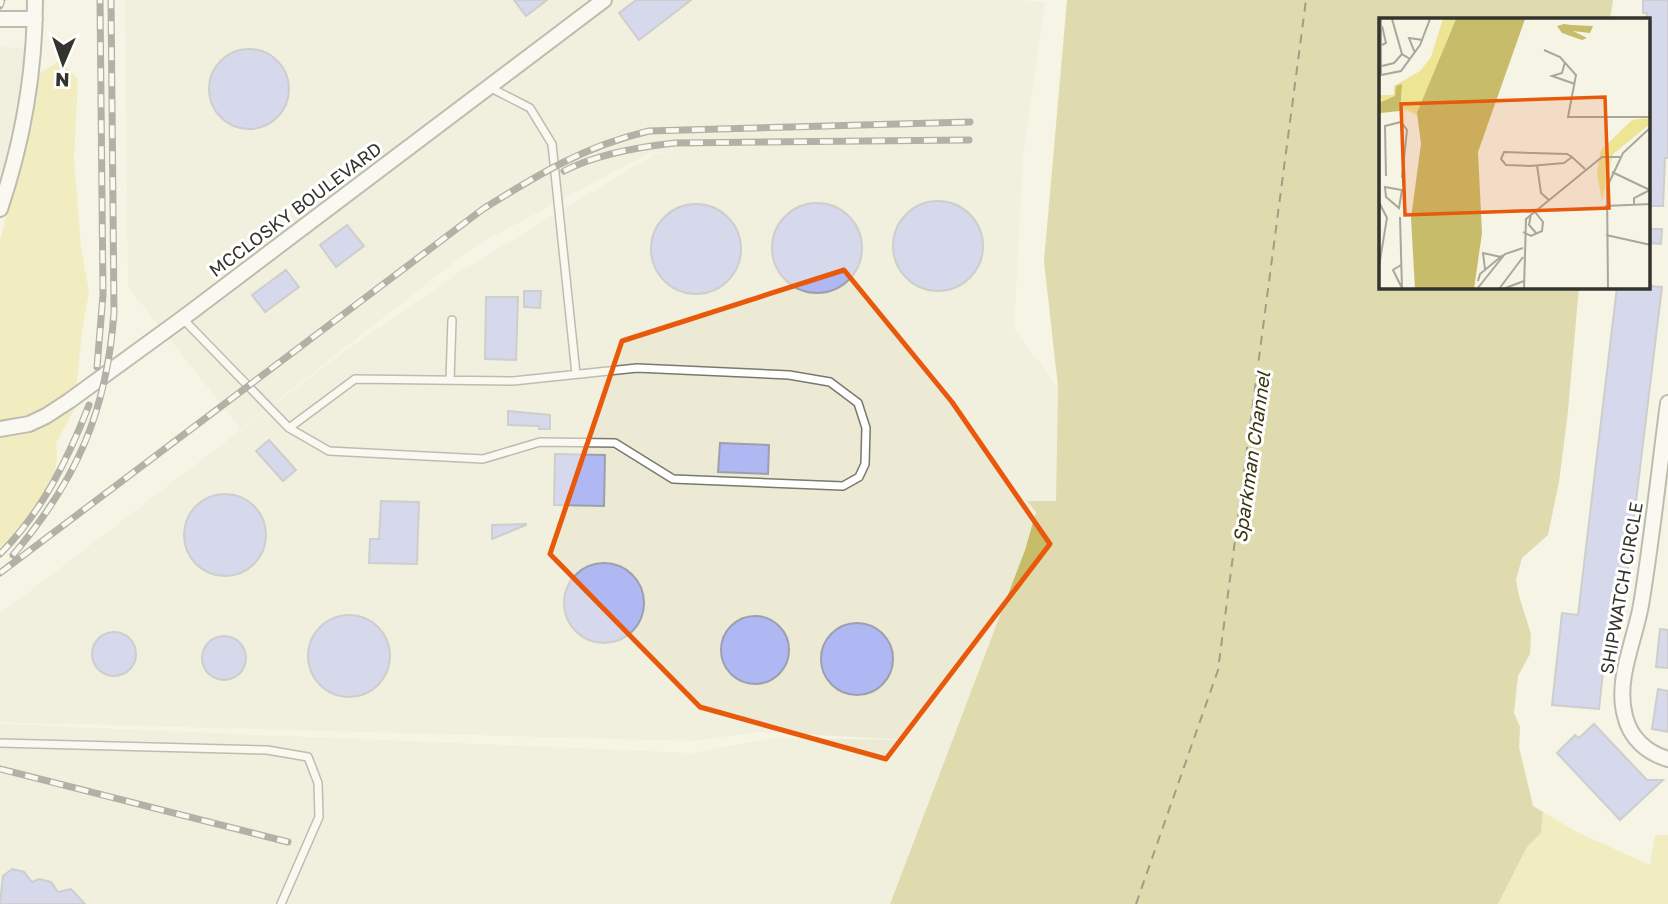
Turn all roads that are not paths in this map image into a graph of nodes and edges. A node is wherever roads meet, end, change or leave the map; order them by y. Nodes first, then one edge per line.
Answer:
1 (35, 0) edge
2 (604, 0) edge
3 (0, 19) edge
4 (35, 19) junction
5 (489, 87) junction
6 (0, 209) edge
7 (183, 318) junction
8 (452, 320) dead end
9 (576, 374) junction
10 (450, 380) junction
11 (1668, 404) edge
12 (289, 428) junction
13 (0, 429) edge
14 (1664, 468) edge
15 (0, 743) edge
16 (1668, 759) edge
17 (281, 904) edge

1 - 4 street
2 - 5 street, MCCLOSKY BOULEVARD
3 - 4 street
4 - 6 street
5 - 7 street, MCCLOSKY BOULEVARD
5 - 9 lane
7 - 12 lane
7 - 13 street, MCCLOSKY BOULEVARD
8 - 10 lane
9 - 10 lane
9 - 12 lane
10 - 12 lane
11 - 14 street, SHIPWATCH CIRCLE
14 - 16 street, SHIPWATCH CIRCLE
15 - 17 lane

